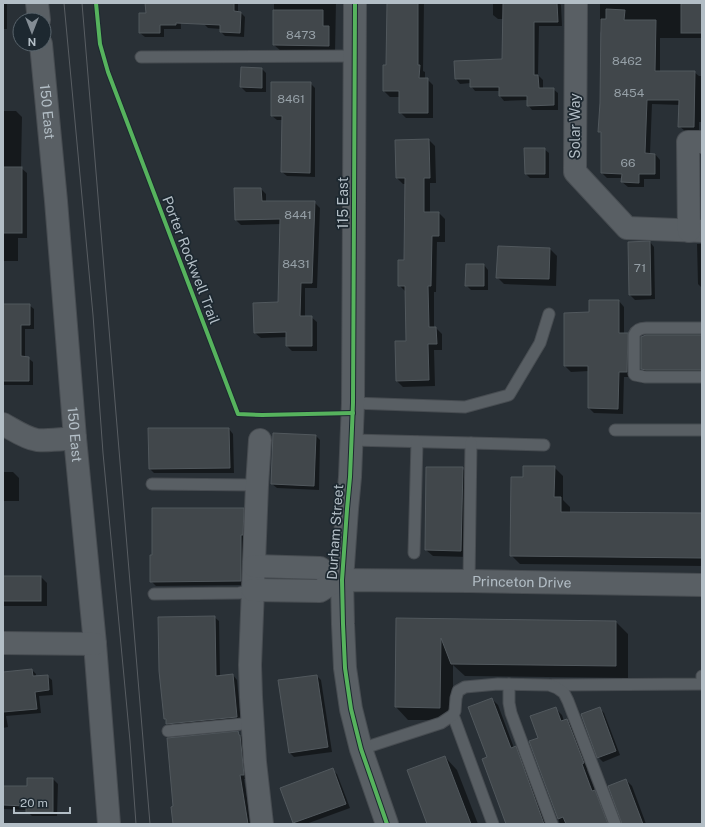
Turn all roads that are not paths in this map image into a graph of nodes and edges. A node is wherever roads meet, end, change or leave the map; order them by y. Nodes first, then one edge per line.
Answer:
1 (355, 3) edge
2 (576, 3) edge
3 (42, 52) edge
4 (354, 56) junction
5 (141, 57) dead end
6 (702, 142) edge
7 (695, 231) edge
8 (549, 314) dead end
9 (702, 328) edge
10 (702, 377) edge
11 (353, 403) junction
12 (3, 424) edge
13 (615, 430) dead end
14 (702, 430) edge
15 (75, 438) junction
16 (260, 440) dead end
17 (352, 440) junction
18 (417, 442) junction
19 (471, 443) junction
20 (544, 445) dead end
21 (152, 484) dead end
22 (257, 485) junction
23 (414, 553) dead end
24 (254, 566) junction
25 (339, 580) junction
26 (469, 581) junction
27 (702, 585) edge
28 (253, 590) junction
29 (154, 594) dead end
30 (3, 644) edge
31 (95, 644) junction
32 (702, 676) edge
33 (509, 684) junction
34 (702, 684) edge
35 (549, 685) junction
36 (453, 715) junction
37 (253, 723) junction
38 (168, 731) dead end
39 (361, 749) junction
40 (109, 824) edge
41 (262, 824) edge
42 (387, 824) edge
43 (493, 824) edge
44 (552, 824) edge
45 (615, 824) edge

1 - 4 street, 115 East
2 - 7 street, Solar Way
3 - 15 street, 150 East
4 - 5 lane
4 - 11 street, 115 East
6 - 7 street
8 - 11 lane
9 - 10 lane
11 - 17 street, Durham Street
12 - 15 street
13 - 14 lane
15 - 31 street, 150 East
16 - 22 street
17 - 18 lane
17 - 25 street, Durham Street
18 - 19 lane
18 - 23 lane
19 - 20 lane
19 - 26 lane
21 - 22 lane
22 - 24 street
24 - 25 street
24 - 28 street
25 - 26 street, Princeton Drive
25 - 28 street
25 - 39 street, Durham Street
26 - 27 street, Princeton Drive
28 - 29 lane
28 - 37 street
30 - 31 street
31 - 40 street, 150 East
32 - 34 lane
33 - 35 lane
33 - 36 lane
33 - 44 lane
34 - 35 lane
35 - 45 lane
36 - 39 lane
36 - 43 lane
37 - 38 lane
37 - 41 street
39 - 42 street, Durham Street

